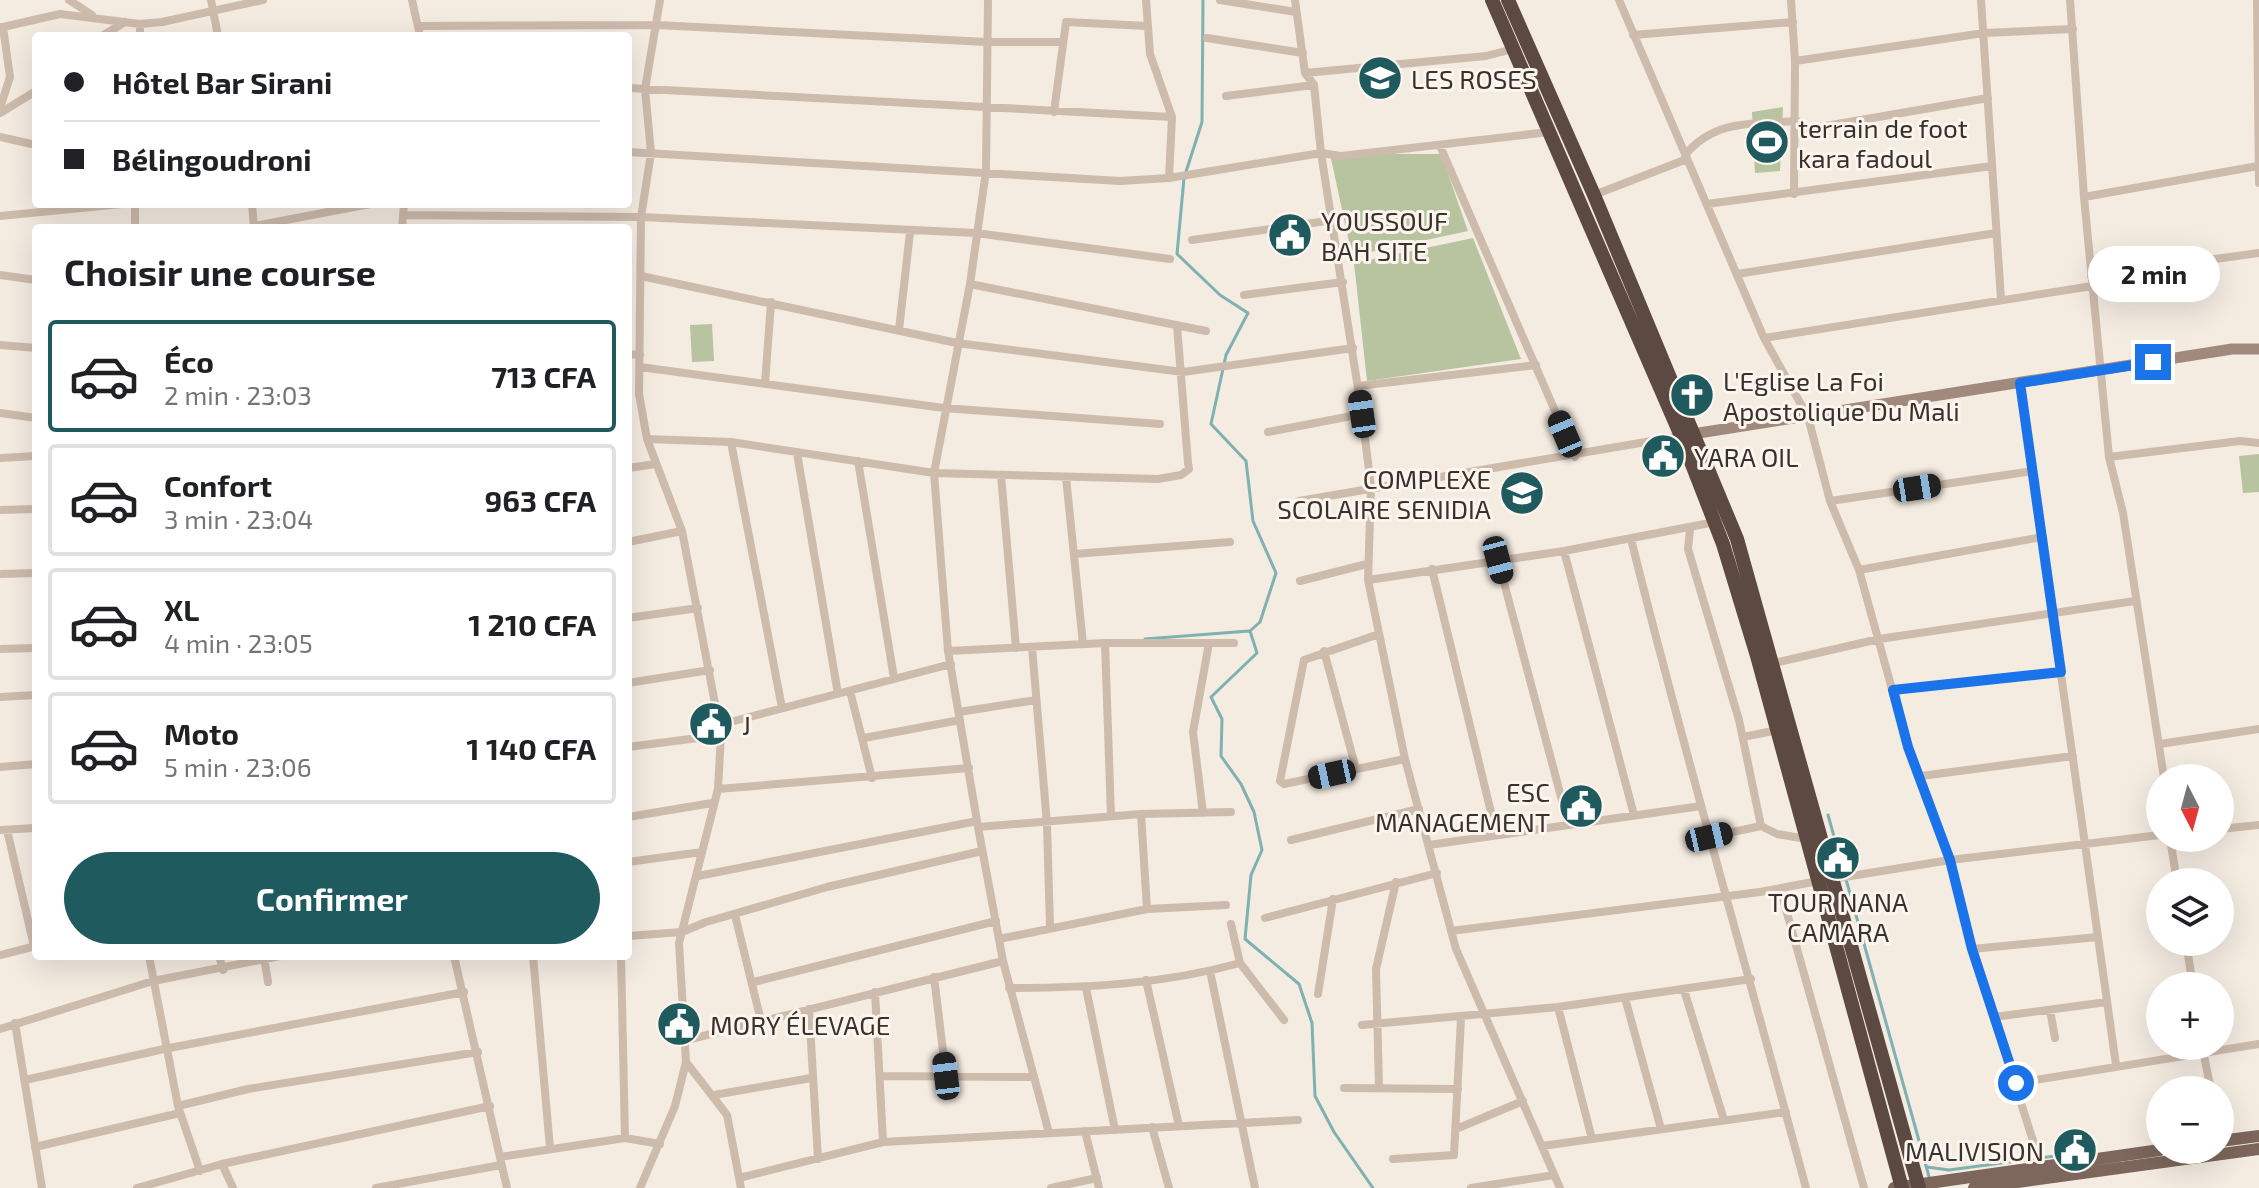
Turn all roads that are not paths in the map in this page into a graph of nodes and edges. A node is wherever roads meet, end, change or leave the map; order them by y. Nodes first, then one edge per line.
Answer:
1 (69, 0) edge
2 (211, 0) edge
3 (263, 0) edge
4 (412, 0) edge
5 (660, 0) edge
6 (988, 0) edge
7 (1146, 0) edge
8 (1220, 0) edge
9 (1295, 0) edge
10 (1492, 0) edge
11 (1508, 0) edge
12 (1619, 0) edge
13 (1791, 0) edge
14 (1981, 0) edge
15 (2070, 0) edge
16 (2257, 0) edge
17 (214, 11) junction
18 (1296, 12) junction
19 (92, 15) junction
20 (126, 22) junction
21 (1793, 22) junction
22 (140, 24) junction
23 (657, 25) junction
24 (1148, 26) junction
25 (2, 27) edge
26 (2073, 29) junction
27 (419, 31) edge
28 (109, 32) edge
29 (140, 32) edge
30 (217, 32) edge
31 (1984, 33) junction
32 (1633, 35) junction
33 (1207, 38) dead end
34 (987, 42) junction
35 (1061, 42) junction
36 (1513, 49) junction
37 (1303, 53) junction
38 (1795, 61) junction
39 (1305, 73) junction
40 (1314, 85) junction
41 (632, 88) edge
42 (645, 89) junction
43 (32, 93) edge
44 (2258, 93) edge
45 (1226, 96) dead end
46 (1988, 98) junction
47 (987, 107) junction
48 (0, 111) edge
49 (1054, 112) junction
50 (1172, 117) junction
51 (1797, 126) junction
52 (1549, 132) junction
53 (0, 137) edge
54 (32, 145) edge
55 (1440, 146) junction
56 (632, 152) edge
57 (651, 153) junction
58 (1321, 153) junction
59 (1686, 157) junction
60 (1992, 166) junction
61 (2258, 166) edge
62 (986, 171) junction
63 (1169, 178) junction
64 (2259, 183) edge
65 (1794, 194) junction
66 (1594, 195) junction
67 (2084, 197) junction
68 (1707, 204) junction
69 (81, 208) edge
70 (350, 208) edge
71 (404, 208) edge
72 (403, 215) junction
73 (0, 216) edge
74 (641, 217) junction
75 (1334, 220) junction
76 (269, 224) edge
77 (402, 224) edge
78 (910, 232) junction
79 (976, 233) junction
80 (1996, 233) junction
81 (1192, 240) dead end
82 (2259, 253) edge
83 (1170, 259) dead end
84 (1737, 274) junction
85 (0, 275) edge
86 (641, 276) junction
87 (2091, 276) junction
88 (32, 279) edge
89 (1343, 282) junction
90 (970, 284) junction
91 (2092, 286) junction
92 (632, 291) edge
93 (639, 292) junction
94 (1244, 295) dead end
95 (2001, 299) junction
96 (771, 302) junction
97 (1177, 326) junction
98 (899, 330) junction
99 (1206, 331) dead end
100 (1764, 338) junction
101 (957, 343) junction
102 (0, 345) edge
103 (32, 348) edge
104 (1353, 348) junction
105 (2259, 349) edge
106 (632, 354) edge
107 (640, 355) junction
108 (1536, 365) junction
109 (640, 367) junction
110 (2100, 371) junction
111 (1183, 372) junction
112 (2020, 383) junction
113 (765, 384) junction
114 (1358, 386) junction
115 (944, 408) junction
116 (641, 411) junction
117 (632, 412) edge
118 (0, 413) edge
119 (1362, 414) junction
120 (32, 417) edge
121 (1808, 417) junction
122 (1160, 424) dead end
123 (1268, 432) dead end
124 (1688, 435) junction
125 (647, 439) junction
126 (731, 442) junction
127 (2259, 443) edge
128 (797, 453) junction
129 (32, 456) edge
130 (1575, 457) junction
131 (2109, 457) junction
132 (0, 458) edge
133 (858, 461) junction
134 (656, 464) junction
135 (632, 467) edge
136 (2033, 471) junction
137 (934, 473) junction
138 (1001, 475) junction
139 (1066, 477) junction
140 (1371, 487) junction
141 (1299, 501) dead end
142 (1830, 501) junction
143 (32, 509) edge
144 (0, 510) edge
145 (1715, 522) junction
146 (1690, 530) junction
147 (682, 531) junction
148 (2042, 537) junction
149 (1631, 539) junction
150 (632, 541) edge
151 (1230, 542) dead end
152 (1564, 551) junction
153 (1074, 554) junction
154 (1498, 560) junction
155 (1367, 564) junction
156 (1432, 569) junction
157 (1859, 570) junction
158 (32, 573) edge
159 (0, 574) edge
160 (1368, 580) junction
161 (1300, 581) dead end
162 (2135, 601) junction
163 (698, 608) junction
164 (2053, 615) junction
165 (632, 617) edge
166 (1379, 634) junction
167 (1879, 639) junction
168 (1105, 643) junction
169 (1209, 643) junction
170 (1234, 643) dead end
171 (1083, 644) junction
172 (1032, 647) junction
173 (32, 648) edge
174 (1016, 648) junction
175 (0, 649) edge
176 (948, 651) junction
177 (1324, 651) junction
178 (1774, 663) junction
179 (951, 664) junction
180 (710, 670) junction
181 (2061, 672) junction
182 (894, 678) junction
183 (632, 682) edge
184 (1893, 690) junction
185 (850, 691) junction
186 (838, 694) junction
187 (32, 695) edge
188 (0, 697) edge
189 (1036, 700) junction
190 (782, 708) junction
191 (960, 716) junction
192 (719, 725) junction
193 (2259, 729) edge
194 (1778, 730) junction
195 (721, 735) junction
196 (1743, 737) junction
197 (864, 738) junction
198 (2160, 744) junction
199 (632, 746) edge
200 (2073, 756) junction
201 (1405, 759) junction
202 (32, 764) edge
203 (2162, 764) edge
204 (0, 767) edge
205 (969, 768) junction
206 (1356, 769) junction
207 (1921, 776) junction
208 (872, 778) junction
209 (718, 789) junction
210 (712, 803) junction
211 (1701, 806) junction
212 (1419, 809) junction
213 (1231, 812) dead end
214 (1203, 813) junction
215 (1141, 814) junction
216 (1634, 815) junction
217 (632, 816) edge
218 (1111, 816) junction
219 (1568, 823) junction
220 (978, 824) junction
221 (1047, 824) junction
222 (2259, 825) edge
223 (1761, 826) junction
224 (32, 828) edge
225 (2234, 828) edge
226 (4, 830) edge
227 (1496, 833) junction
228 (1709, 837) junction
229 (2146, 837) edge
230 (1291, 840) dead end
231 (1808, 840) junction
232 (2085, 844) junction
233 (1429, 845) junction
234 (982, 851) junction
235 (702, 852) junction
236 (1950, 860) junction
237 (632, 861) edge
238 (1437, 873) junction
239 (698, 876) junction
240 (1826, 880) junction
241 (1396, 882) junction
242 (1780, 888) junction
243 (1723, 895) junction
244 (1333, 899) junction
245 (32, 903) edge
246 (25, 904) junction
247 (1226, 905) dead end
248 (1147, 909) junction
249 (735, 915) junction
250 (1265, 918) dead end
251 (996, 921) junction
252 (1231, 924) dead end
253 (1050, 928) junction
254 (1451, 931) junction
255 (682, 932) junction
256 (32, 933) edge
257 (632, 936) edge
258 (2098, 937) junction
259 (999, 939) junction
260 (32, 947) edge
261 (1972, 949) junction
262 (0, 955) edge
263 (150, 960) edge
264 (220, 960) edge
265 (257, 960) edge
266 (264, 960) edge
267 (455, 960) edge
268 (533, 960) edge
269 (621, 960) edge
270 (1003, 961) junction
271 (1240, 963) junction
272 (223, 970) junction
273 (1210, 971) junction
274 (934, 977) junction
275 (1751, 979) junction
276 (1146, 980) junction
277 (153, 981) junction
278 (268, 982) dead end
279 (754, 982) junction
280 (1009, 988) junction
281 (1086, 988) junction
282 (1684, 990) junction
283 (464, 992) junction
284 (875, 992) junction
285 (1318, 994) dead end
286 (1625, 998) junction
287 (2107, 1002) junction
288 (1558, 1007) junction
289 (809, 1009) junction
290 (2050, 1010) junction
291 (1486, 1014) junction
292 (1994, 1017) junction
293 (1461, 1018) junction
294 (1284, 1020) dead end
295 (761, 1021) junction
296 (15, 1023) junction
297 (1362, 1025) dead end
298 (1380, 1025) junction
299 (0, 1029) edge
300 (2055, 1038) dead end
301 (687, 1040) junction
302 (2259, 1044) edge
303 (2234, 1047) edge
304 (164, 1049) junction
305 (478, 1052) junction
306 (2146, 1060) edge
307 (686, 1062) junction
308 (2116, 1065) junction
309 (880, 1076) junction
310 (946, 1076) junction
311 (1033, 1077) junction
312 (811, 1078) junction
313 (25, 1080) junction
314 (2016, 1083) junction
315 (1344, 1088) dead end
316 (1379, 1088) junction
317 (1458, 1089) junction
318 (714, 1095) junction
319 (1523, 1101) junction
320 (490, 1106) junction
321 (179, 1110) junction
322 (1786, 1112) junction
323 (1298, 1120) dead end
324 (1724, 1120) junction
325 (1240, 1123) junction
326 (1179, 1126) junction
327 (1152, 1127) junction
328 (1456, 1129) junction
329 (1661, 1129) junction
330 (1115, 1130) junction
331 (1085, 1131) junction
332 (1049, 1133) junction
333 (2259, 1136) edge
334 (625, 1138) junction
335 (1592, 1139) junction
336 (2234, 1141) edge
337 (883, 1142) junction
338 (660, 1144) junction
339 (2234, 1145) edge
340 (1542, 1146) junction
341 (35, 1147) junction
342 (550, 1148) junction
343 (2259, 1149) edge
344 (2146, 1153) edge
345 (2146, 1155) edge
346 (818, 1159) junction
347 (1393, 1159) dead end
348 (501, 1161) junction
349 (222, 1164) junction
350 (200, 1171) junction
351 (2042, 1172) junction
352 (1554, 1175) junction
353 (2017, 1180) edge
354 (740, 1183) edge
355 (1098, 1183) edge
356 (174, 1184) edge
357 (1919, 1186) edge
358 (42, 1188) edge
359 (137, 1188) edge
360 (233, 1188) edge
361 (376, 1188) edge
362 (507, 1188) edge
363 (640, 1188) edge
364 (1051, 1188) edge
365 (1169, 1188) edge
366 (1255, 1188) edge
367 (1471, 1188) edge
368 (1560, 1188) edge
369 (1806, 1188) edge
370 (1864, 1188) edge
371 (1899, 1188) edge
372 (1974, 1188) edge

1 - 19 street
2 - 17 street
3 - 17 street
4 - 27 street
5 - 23 street
6 - 34 street
7 - 24 street
8 - 18 street
9 - 18 street
10 - 36 highway
11 - 66 highway
12 - 32 street
13 - 21 street
14 - 31 street
15 - 26 street
16 - 44 street
17 - 22 street
17 - 30 street
18 - 37 street
19 - 20 street
19 - 25 street
20 - 22 street
20 - 28 street
21 - 32 street
21 - 38 street
22 - 29 street
23 - 27 street
23 - 34 street
23 - 42 street
24 - 35 street
24 - 50 street
25 - 48 street
26 - 31 street
26 - 67 street
31 - 38 street
31 - 46 street
32 - 59 street
33 - 37 street
34 - 35 street
34 - 47 street
35 - 49 street
36 - 39 street
36 - 52 highway
37 - 39 street
38 - 51 street
39 - 40 street
40 - 45 street
40 - 58 street
41 - 42 street
42 - 47 street
42 - 57 street
43 - 48 street
44 - 61 street
46 - 51 street
46 - 60 street
47 - 49 street
47 - 62 street
49 - 50 street
50 - 63 street
51 - 59 street
51 - 65 street
52 - 55 street
52 - 124 highway
53 - 54 street
55 - 58 street
55 - 108 street
56 - 57 street
57 - 62 street
57 - 74 street
58 - 63 street
58 - 75 street
59 - 66 street
59 - 68 street
60 - 65 street
60 - 80 street
61 - 64 street
61 - 67 street
62 - 63 street
62 - 79 street
65 - 68 street
66 - 124 highway
67 - 87 street
68 - 84 street
69 - 73 street
70 - 76 street
71 - 72 street
72 - 74 street
72 - 77 street
74 - 78 street
74 - 86 street
75 - 81 street
75 - 89 street
78 - 79 street
78 - 98 street
79 - 83 street
79 - 90 street
80 - 84 street
80 - 95 street
82 - 87 street
84 - 100 street
85 - 88 street
86 - 93 street
86 - 96 street
87 - 91 street
89 - 94 street
89 - 104 street
90 - 97 street
90 - 101 street
91 - 95 street
91 - 110 street
92 - 93 street
93 - 107 street
95 - 100 street
96 - 98 street
96 - 113 street
97 - 99 street
97 - 111 street
98 - 101 street
100 - 121 street
101 - 111 street
101 - 115 street
102 - 103 street
104 - 111 street
104 - 114 street
105 - 110 street
106 - 107 street
107 - 109 street
108 - 114 street
108 - 130 street
109 - 113 street
109 - 116 street
110 - 112 street
110 - 131 street
111 - 139 street
112 - 121 street
112 - 136 street
113 - 115 street
114 - 119 street
115 - 122 street
115 - 137 street
116 - 117 street
116 - 125 street
118 - 120 street
119 - 123 street
119 - 140 street
121 - 124 street
121 - 142 street
124 - 130 street
124 - 145 highway
124 - 178 highway
125 - 126 street
125 - 134 street
126 - 128 street
126 - 190 street
127 - 131 street
128 - 133 street
128 - 186 street
129 - 132 street
130 - 140 street
131 - 162 street
133 - 137 street
133 - 182 street
134 - 135 street
134 - 147 street
136 - 142 street
136 - 148 street
137 - 138 street
137 - 176 street
138 - 139 street
138 - 174 street
139 - 153 street
140 - 141 street
140 - 155 street
142 - 157 street
143 - 144 street
145 - 146 street
145 - 194 highway
146 - 149 street
146 - 196 street
147 - 150 street
147 - 163 street
148 - 157 street
148 - 164 street
149 - 152 street
149 - 211 street
151 - 153 street
152 - 154 street
152 - 216 street
153 - 171 street
154 - 156 street
154 - 219 street
155 - 160 street
155 - 161 street
156 - 160 street
156 - 227 street
157 - 167 street
158 - 159 street
160 - 166 street
162 - 164 street
162 - 198 street
163 - 165 street
163 - 180 street
164 - 167 street
164 - 181 street
166 - 177 street
166 - 201 street
167 - 178 street
167 - 184 street
168 - 169 street
168 - 171 street
168 - 218 street
169 - 170 street
169 - 214 street
171 - 172 street
172 - 174 street
172 - 189 street
173 - 175 street
174 - 176 street
176 - 179 street
177 - 206 street
177 - 206 street
178 - 240 highway
179 - 182 street
179 - 191 street
180 - 183 street
180 - 192 street
181 - 184 street
181 - 200 street
182 - 185 street
184 - 207 street
185 - 186 street
185 - 197 street
186 - 190 street
187 - 188 street
189 - 191 street
189 - 221 street
190 - 192 street
191 - 197 street
191 - 205 street
192 - 195 street
193 - 198 street
194 - 196 street
194 - 231 highway
195 - 199 street
195 - 209 street
196 - 223 street
197 - 208 street
198 - 203 street
200 - 207 street
200 - 232 street
201 - 206 street
201 - 212 street
202 - 204 street
205 - 208 street
205 - 220 street
207 - 236 street
208 - 209 street
209 - 210 street
210 - 217 street
210 - 235 street
211 - 216 street
211 - 228 street
212 - 230 street
212 - 233 street
213 - 214 street
214 - 215 street
215 - 218 street
215 - 248 street
216 - 219 street
218 - 221 street
219 - 227 street
220 - 221 street
220 - 234 street
220 - 239 street
221 - 253 street
222 - 225 street
223 - 228 street
223 - 231 street
224 - 226 street
226 - 246 street
227 - 233 street
228 - 243 street
229 - 232 street
231 - 240 highway
232 - 236 street
232 - 258 street
233 - 238 street
234 - 249 street
234 - 251 street
235 - 237 street
235 - 239 street
236 - 240 street
236 - 261 street
238 - 241 street
238 - 254 street
239 - 255 street
240 - 242 street
240 - 357 highway
240 - 371 highway
241 - 244 street
241 - 298 street
242 - 243 street
242 - 370 street
243 - 254 street
243 - 275 street
244 - 250 street
244 - 285 street
245 - 246 street
246 - 256 street
247 - 248 street
248 - 253 street
249 - 255 street
249 - 279 street
251 - 259 street
251 - 279 street
252 - 271 street
253 - 259 street
254 - 291 street
255 - 257 street
255 - 301 street
258 - 261 street
258 - 287 street
259 - 270 street
260 - 262 street
261 - 292 street
263 - 277 street
264 - 272 street
265 - 272 street
266 - 278 street
267 - 283 street
268 - 342 street
269 - 334 street
270 - 274 street
270 - 280 street
271 - 273 street
271 - 294 street
272 - 277 street
273 - 276 street
273 - 325 street
274 - 284 street
274 - 310 street
275 - 282 street
275 - 322 street
276 - 281 street
276 - 326 street
277 - 296 street
277 - 304 street
279 - 295 street
280 - 281 street
280 - 311 street
281 - 330 street
282 - 286 street
282 - 324 street
283 - 304 street
283 - 305 street
284 - 289 street
284 - 309 street
286 - 288 street
286 - 329 street
287 - 290 street
287 - 308 street
288 - 291 street
288 - 335 street
289 - 295 street
289 - 312 street
290 - 292 street
290 - 300 street
291 - 293 street
291 - 319 street
292 - 314 street
293 - 298 street
293 - 317 street
295 - 301 street
296 - 299 street
296 - 313 street
297 - 298 street
298 - 316 street
301 - 307 street
302 - 303 street
304 - 313 street
304 - 321 street
305 - 320 street
305 - 321 street
306 - 308 street
307 - 318 street
307 - 338 street
308 - 314 street
309 - 310 street
309 - 311 street
309 - 337 street
310 - 311 street
311 - 332 street
312 - 318 street
312 - 346 street
313 - 341 street
314 - 351 street
315 - 316 street
316 - 317 street
317 - 328 street
318 - 354 street
319 - 328 street
319 - 340 street
320 - 348 street
320 - 349 street
321 - 341 street
321 - 350 street
322 - 324 street
322 - 369 street
323 - 325 street
324 - 329 street
325 - 326 street
325 - 366 street
326 - 327 street
327 - 330 street
327 - 365 street
328 - 347 street
329 - 335 street
330 - 331 street
331 - 332 street
331 - 355 street
332 - 337 street
333 - 336 main road
334 - 338 street
334 - 342 street
335 - 340 street
337 - 346 street
338 - 363 street
339 - 343 main road
340 - 352 street
341 - 358 street
342 - 348 street
344 - 351 main road
345 - 351 main road
346 - 354 street
348 - 361 street
348 - 362 street
349 - 350 street
349 - 360 street
350 - 356 street
351 - 353 main road
352 - 367 street
352 - 368 street
353 - 357 main road
353 - 372 main road
355 - 364 street
356 - 359 street
357 - 371 main road

